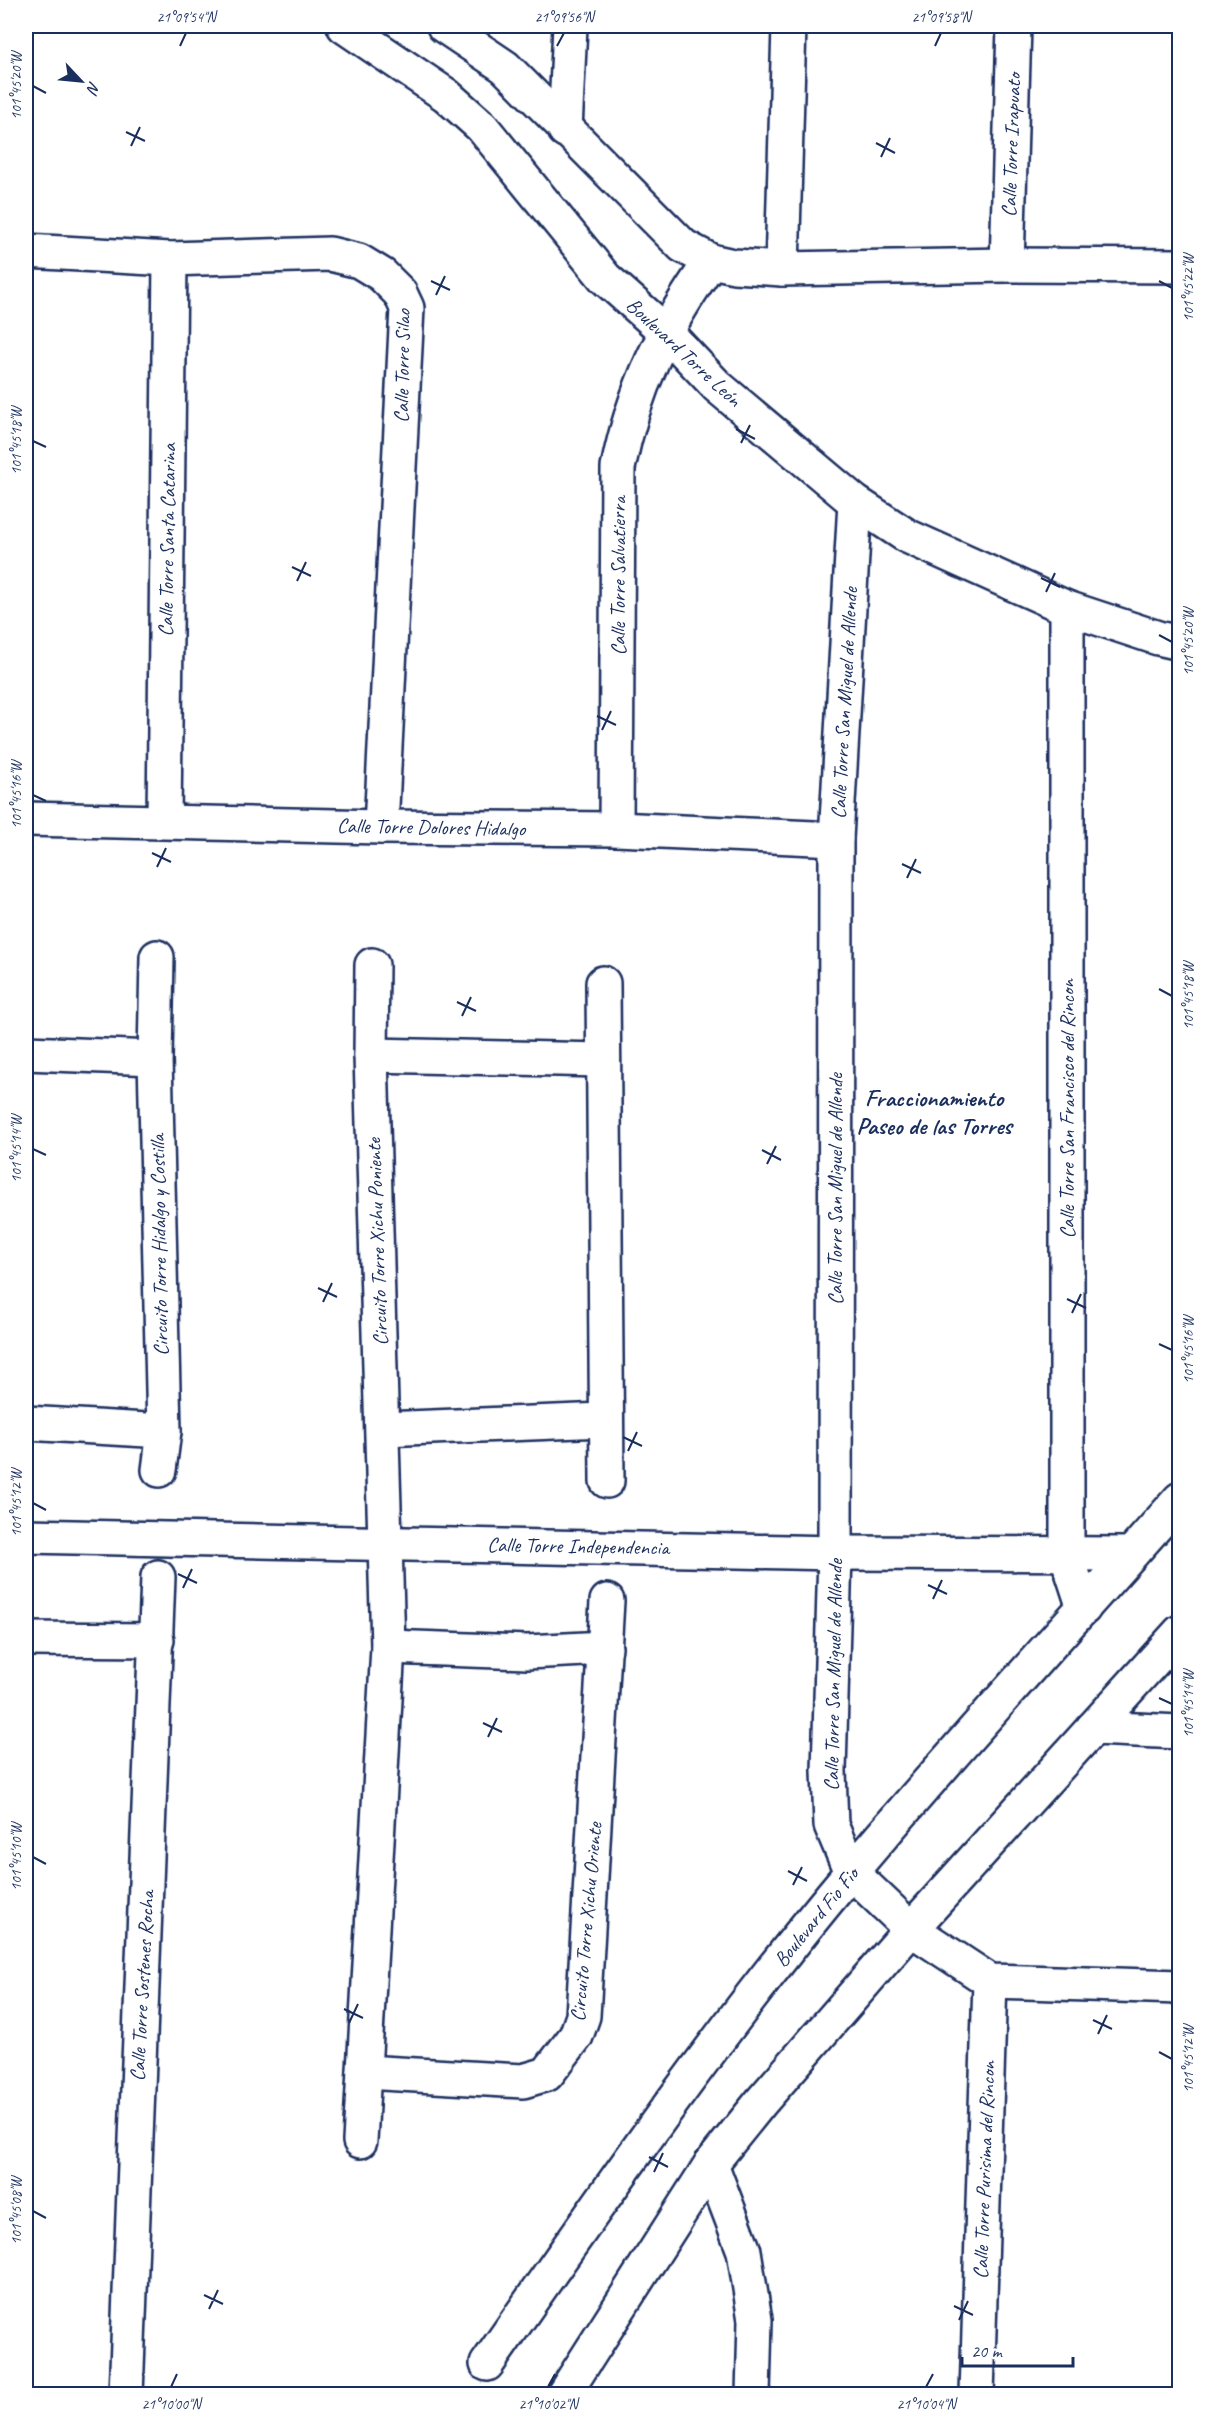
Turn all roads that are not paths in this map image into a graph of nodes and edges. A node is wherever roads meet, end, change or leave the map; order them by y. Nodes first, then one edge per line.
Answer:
1 (344, 26) edge
2 (444, 26) edge
3 (570, 26) edge
4 (789, 26) edge
5 (1014, 26) edge
6 (565, 130) junction
7 (26, 251) edge
8 (170, 259) junction
9 (711, 261) junction
10 (1007, 265) junction
11 (1179, 266) edge
12 (782, 269) junction
13 (666, 332) junction
14 (855, 502) junction
15 (1067, 608) junction
16 (1179, 643) edge
17 (26, 819) edge
18 (164, 820) junction
19 (381, 827) junction
20 (616, 829) junction
21 (836, 838) junction
22 (157, 957) dead end
23 (372, 965) dead end
24 (603, 983) dead end
25 (26, 1053) edge
26 (371, 1055) junction
27 (155, 1059) junction
28 (603, 1060) junction
29 (604, 1420) junction
30 (26, 1423) edge
31 (383, 1428) junction
32 (164, 1431) junction
33 (159, 1470) dead end
34 (607, 1481) dead end
35 (1179, 1499) edge
36 (26, 1536) edge
37 (387, 1542) junction
38 (835, 1553) junction
39 (1131, 1554) junction
40 (1067, 1556) junction
41 (158, 1577) dead end
42 (607, 1601) dead end
43 (1084, 1608) junction
44 (1179, 1632) edge
45 (26, 1639) edge
46 (157, 1640) junction
47 (388, 1647) junction
48 (605, 1648) junction
49 (1094, 1728) junction
50 (1179, 1732) edge
51 (851, 1872) junction
52 (910, 1929) junction
53 (990, 1981) junction
54 (1179, 1987) edge
55 (364, 2072) junction
56 (360, 2141) dead end
57 (711, 2164) junction
58 (487, 2364) dead end
59 (126, 2394) edge
60 (564, 2394) edge
61 (753, 2394) edge
62 (977, 2394) edge

1 - 13 street, Boulevard Torre León
2 - 6 street
3 - 6 street
4 - 12 street
5 - 10 street, Calle Torre Irapuato
6 - 9 street
7 - 8 street, Calle Torre Silao
8 - 18 street, Calle Torre Santa Catarina
8 - 19 street, Calle Torre Silao
9 - 12 street
9 - 13 street, Calle Torre Salvatierra
10 - 11 street
10 - 12 street
13 - 14 street, Boulevard Torre León
13 - 20 street, Calle Torre Salvatierra
14 - 15 street, Boulevard Torre León
14 - 21 street, Calle Torre San Miguel de Allende
15 - 16 street, Boulevard Torre León
15 - 40 street, Calle Torre San Francisco del Rincon
17 - 18 street, Calle Torre Dolores Hidalgo
18 - 19 street, Calle Torre Dolores Hidalgo
19 - 20 street, Calle Torre Dolores Hidalgo
20 - 21 street, Calle Torre Dolores Hidalgo
21 - 38 street, Calle Torre San Miguel de Allende
22 - 27 street, Circuito Torre Hidalgo y Costilla
23 - 26 street, Circuito Torre Xichu Poniente
24 - 28 street
25 - 27 street
26 - 28 street
26 - 31 street, Circuito Torre Xichu Poniente
27 - 32 street, Circuito Torre Hidalgo y Costilla
28 - 29 street
29 - 31 street
29 - 34 street
30 - 32 street
31 - 37 street, Circuito Torre Xichu Poniente
32 - 33 street, Circuito Torre Hidalgo y Costilla
35 - 39 street, Boulevard Fio Fio
36 - 37 street, Calle Torre Independencia
37 - 38 street, Calle Torre Independencia
37 - 47 street
38 - 40 street, Calle Torre Independencia
38 - 51 street, Calle Torre San Miguel de Allende
39 - 40 street, Calle Torre Independencia
39 - 43 street, Boulevard Fio Fio
40 - 43 street, Calle Torre San Francisco del Rincon
41 - 46 street, Calle Torre Sostenes Rocha
42 - 48 street, Circuito Torre Xichu Oriente
43 - 51 street, Boulevard Fio Fio
44 - 49 street
45 - 46 street
46 - 59 street, Calle Torre Sostenes Rocha
47 - 48 street
47 - 55 street
48 - 55 street, Circuito Torre Xichu Oriente
49 - 50 street
49 - 52 street
51 - 52 street
51 - 58 street, Boulevard Fio Fio
52 - 53 street
52 - 57 street
53 - 54 street
53 - 62 street, Calle Torre Purisima del Rincon
55 - 56 street
57 - 60 street
57 - 61 street

